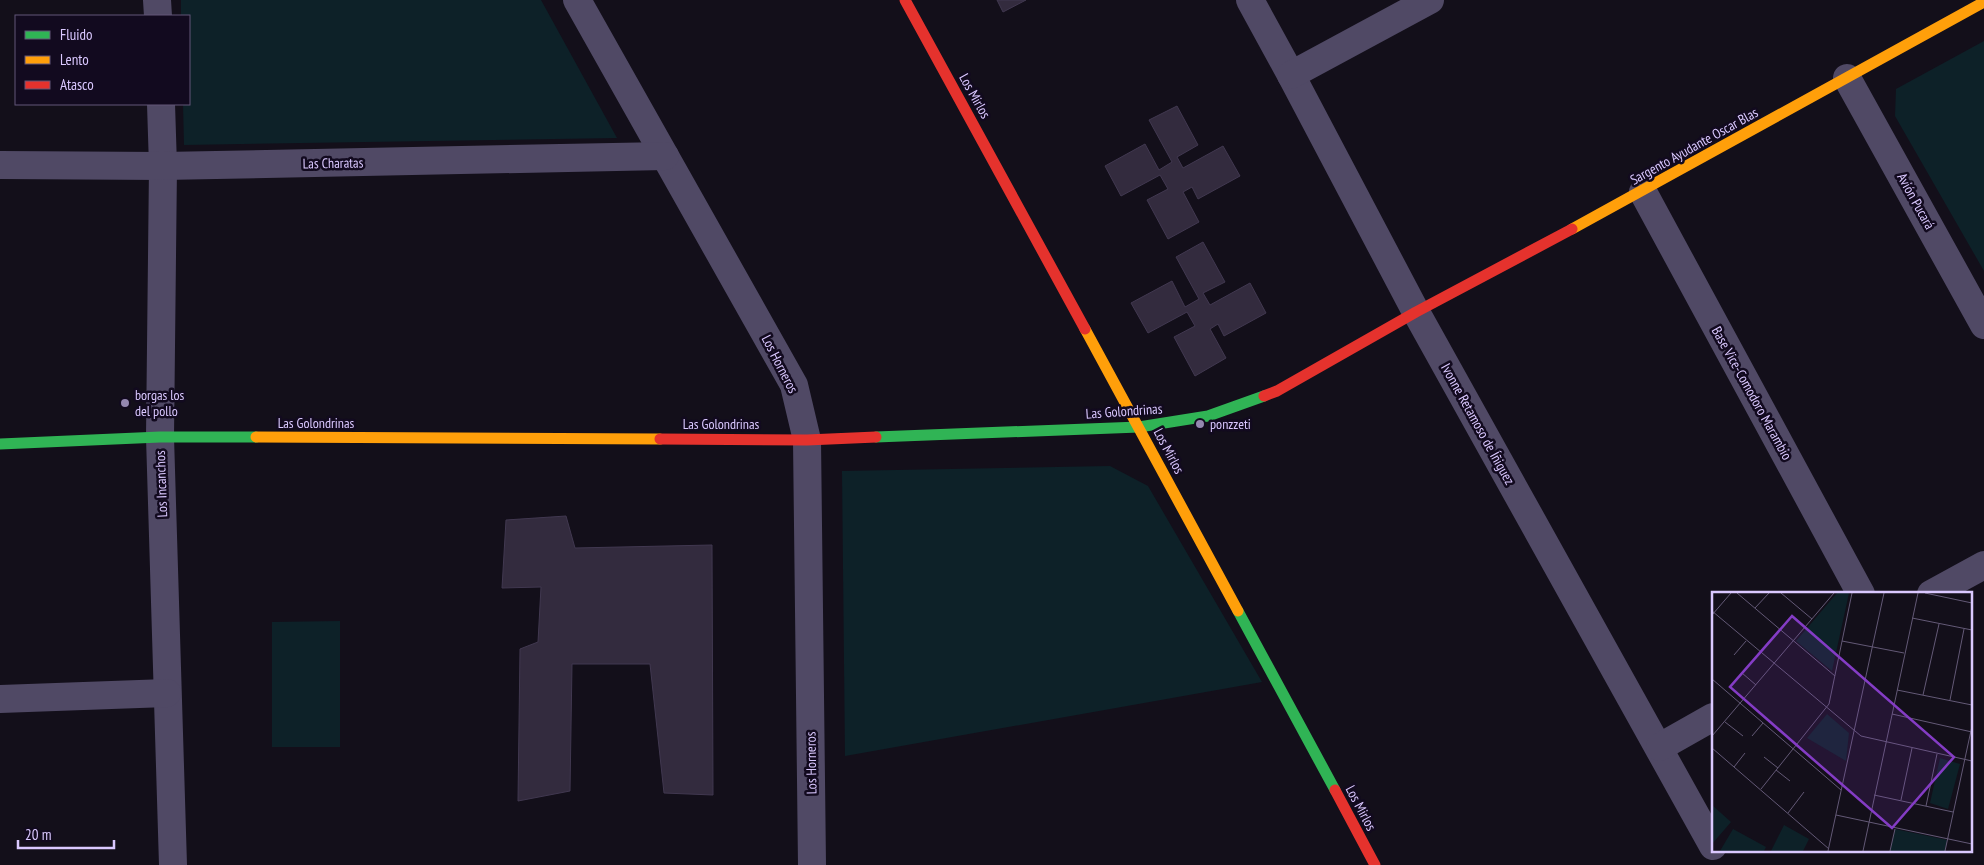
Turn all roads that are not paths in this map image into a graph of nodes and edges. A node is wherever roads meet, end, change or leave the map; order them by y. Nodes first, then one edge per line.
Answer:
1 (157, 0) edge
2 (577, 0) edge
3 (905, 0) edge
4 (1250, 0) edge
5 (1430, 0) edge
6 (1984, 2) edge
7 (158, 15) edge
8 (1292, 75) junction
9 (1847, 78) junction
10 (161, 105) edge
11 (665, 156) junction
12 (0, 165) edge
13 (163, 166) junction
14 (1643, 192) junction
15 (1416, 312) junction
16 (1984, 324) edge
17 (1139, 427) junction
18 (160, 437) junction
19 (807, 440) junction
20 (0, 444) edge
21 (1984, 565) edge
22 (1860, 592) edge
23 (1935, 592) edge
24 (168, 693) junction
25 (0, 699) edge
26 (1712, 718) edge
27 (1660, 747) junction
28 (1712, 844) edge
29 (1716, 852) edge
30 (173, 865) edge
31 (812, 865) edge
32 (1375, 865) edge
33 (1723, 865) edge

1 - 7 street
2 - 11 street, Los Horneros
3 - 17 street, Los Mirlos
4 - 8 street, Ivonne Retamoso de Íñiguez
5 - 8 street
6 - 9 street, Sargento Ayudante Oscar Blas
8 - 15 street, Ivonne Retamoso de Íñiguez
9 - 14 street, Sargento Ayudante Oscar Blas
9 - 16 street, Avión Pucará
10 - 13 street, Los Incanchos
11 - 13 street, Las Charatas
11 - 19 street, Los Horneros
12 - 13 street, Las Charatas
13 - 18 street, Los Incanchos
14 - 15 street, Sargento Ayudante Oscar Blas
14 - 22 street, Base Vice-Comodoro Marambio
15 - 17 street, Las Golondrinas
15 - 27 street, Ivonne Retamoso de Íñiguez
17 - 19 street, Las Golondrinas
17 - 32 street, Los Mirlos
18 - 19 street, Las Golondrinas
18 - 20 street, Las Golondrinas
18 - 24 street, Los Incanchos
19 - 31 street, Los Horneros
21 - 23 street
24 - 25 street
24 - 30 street, Los Incanchos
26 - 27 street
27 - 28 street, Ivonne Retamoso de Íñiguez
29 - 33 street

